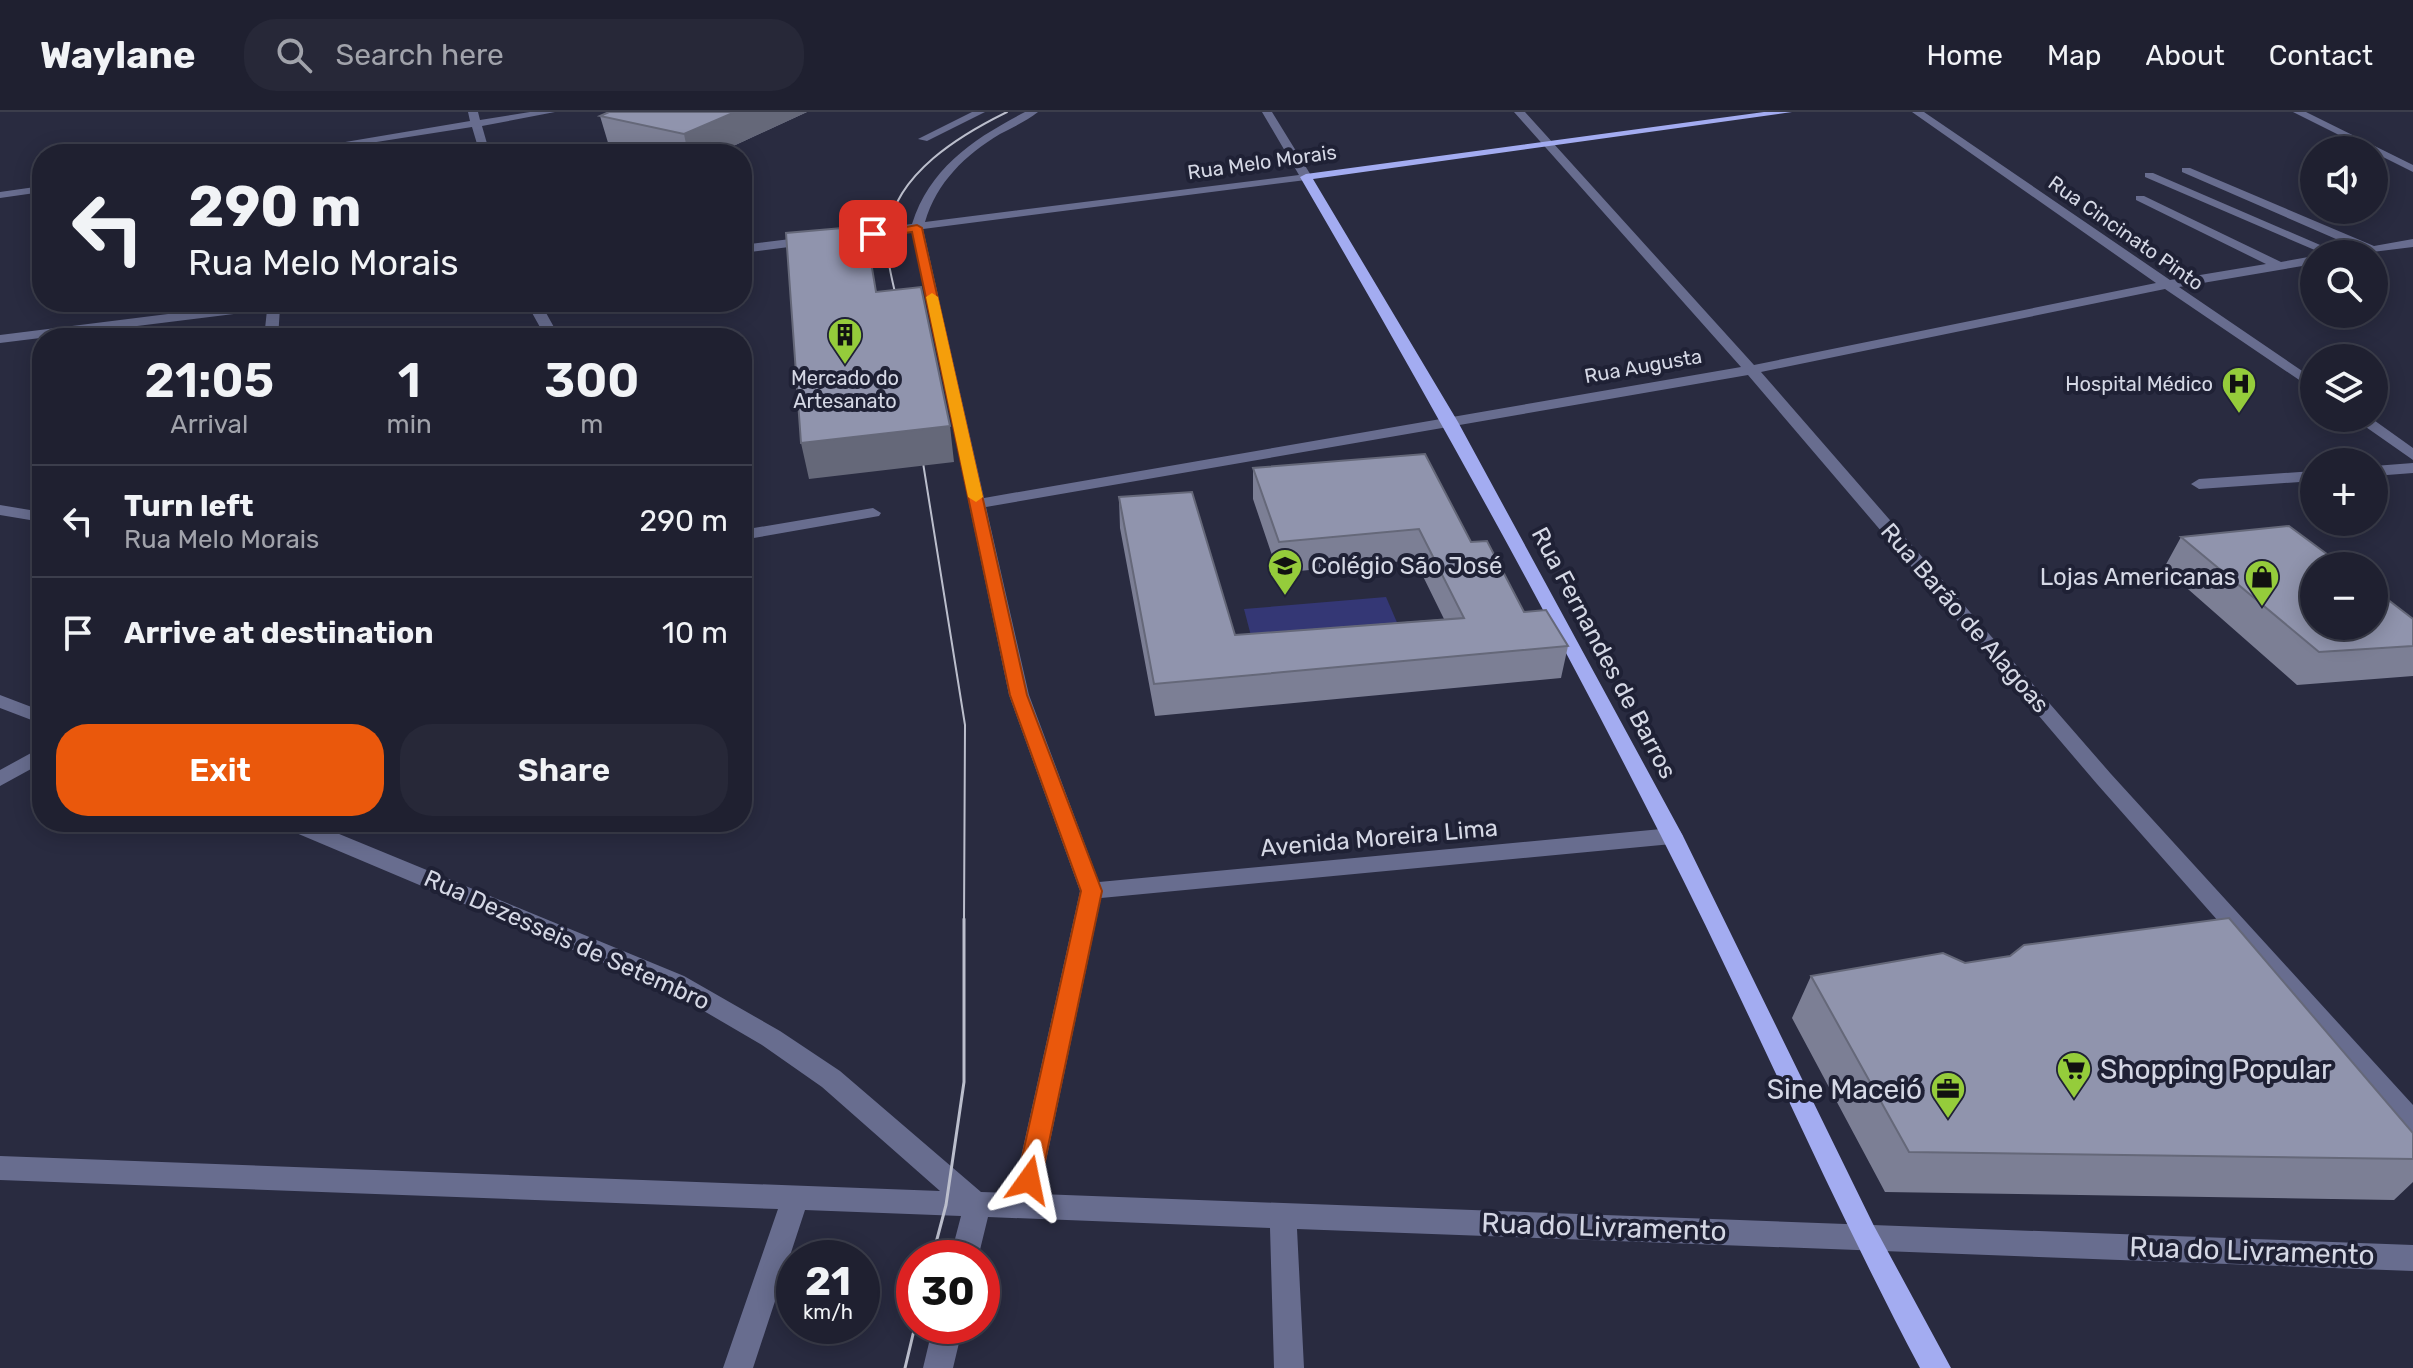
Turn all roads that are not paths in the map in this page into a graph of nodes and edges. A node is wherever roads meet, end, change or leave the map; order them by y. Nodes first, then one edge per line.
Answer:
1 (550, 112) edge
2 (980, 112) edge
3 (1033, 112) edge
4 (1267, 112) edge
5 (1519, 112) edge
6 (1787, 112) edge
7 (1917, 112) edge
8 (2298, 112) edge
9 (474, 118) edge
10 (923, 139) dead end
11 (333, 144) edge
12 (482, 144) edge
13 (1549, 145) junction
14 (2413, 169) edge
15 (2186, 170) dead end
16 (2149, 175) dead end
17 (1306, 177) junction
18 (32, 190) edge
19 (0, 195) edge
20 (2140, 198) dead end
21 (917, 228) junction
22 (2302, 240) edge
23 (2350, 240) edge
24 (2413, 243) edge
25 (2388, 247) edge
26 (752, 248) edge
27 (2300, 262) edge
28 (2280, 266) junction
29 (2166, 285) junction
30 (206, 312) edge
31 (84, 328) edge
32 (32, 335) edge
33 (0, 339) edge
34 (1751, 370) junction
35 (2300, 376) edge
36 (1450, 422) junction
37 (2381, 432) edge
38 (2413, 455) edge
39 (2413, 468) edge
40 (2388, 470) edge
41 (2300, 477) edge
42 (2199, 484) dead end
43 (977, 504) junction
44 (0, 510) edge
45 (873, 513) dead end
46 (32, 515) edge
47 (752, 533) edge
48 (0, 701) edge
49 (32, 714) edge
50 (32, 760) edge
51 (0, 779) edge
52 (314, 832) edge
53 (1672, 836) junction
54 (1091, 891) junction
55 (2413, 1123) edge
56 (0, 1168) edge
57 (796, 1196) junction
58 (977, 1206) junction
59 (1023, 1208) junction
60 (1283, 1218) junction
61 (1864, 1235) junction
62 (968, 1240) edge
63 (2413, 1258) edge
64 (944, 1344) edge
65 (738, 1368) edge
66 (938, 1368) edge
67 (1289, 1368) edge
68 (1936, 1368) edge

1 - 9 street
2 - 10 street
3 - 21 street
4 - 17 street, Rua Fernandes de Barros
5 - 13 street, Rua Barão de Alagoas
6 - 13 main road, Rua Melo Morais
7 - 29 street, Rua Cincinato Pinto
8 - 14 street
9 - 11 street
9 - 12 street
13 - 17 main road, Rua Melo Morais
13 - 34 street, Rua Barão de Alagoas
15 - 23 street
16 - 22 street
17 - 21 street, Rua Melo Morais
17 - 36 main road, Rua Fernandes de Barros
18 - 19 street
20 - 28 street
21 - 26 street, Rua Melo Morais
21 - 43 street
24 - 25 street
27 - 28 street, Rua Augusta
28 - 29 street, Rua Augusta
29 - 34 street, Rua Augusta
29 - 35 street, Rua Cincinato Pinto
30 - 31 street
32 - 33 street
34 - 36 street, Rua Augusta
34 - 55 street, Rua Barão de Alagoas
36 - 43 street, Rua Augusta
36 - 53 main road, Rua Fernandes de Barros
37 - 38 street
39 - 40 street
41 - 42 street
43 - 54 street
44 - 46 street
45 - 47 street
48 - 49 street
50 - 51 street
52 - 58 street, Rua Dezesseis de Setembro
53 - 54 street, Avenida Moreira Lima
53 - 61 main road, Rua Fernandes de Barros
54 - 59 street
56 - 57 street, Rua do Livramento
57 - 58 street, Rua do Livramento
57 - 65 street
58 - 59 street, Rua do Livramento
58 - 62 street
59 - 60 street, Rua do Livramento
60 - 61 street, Rua do Livramento
60 - 67 street
61 - 63 street, Rua do Livramento
61 - 68 main road, Rua Fernandes de Barros
64 - 66 street

